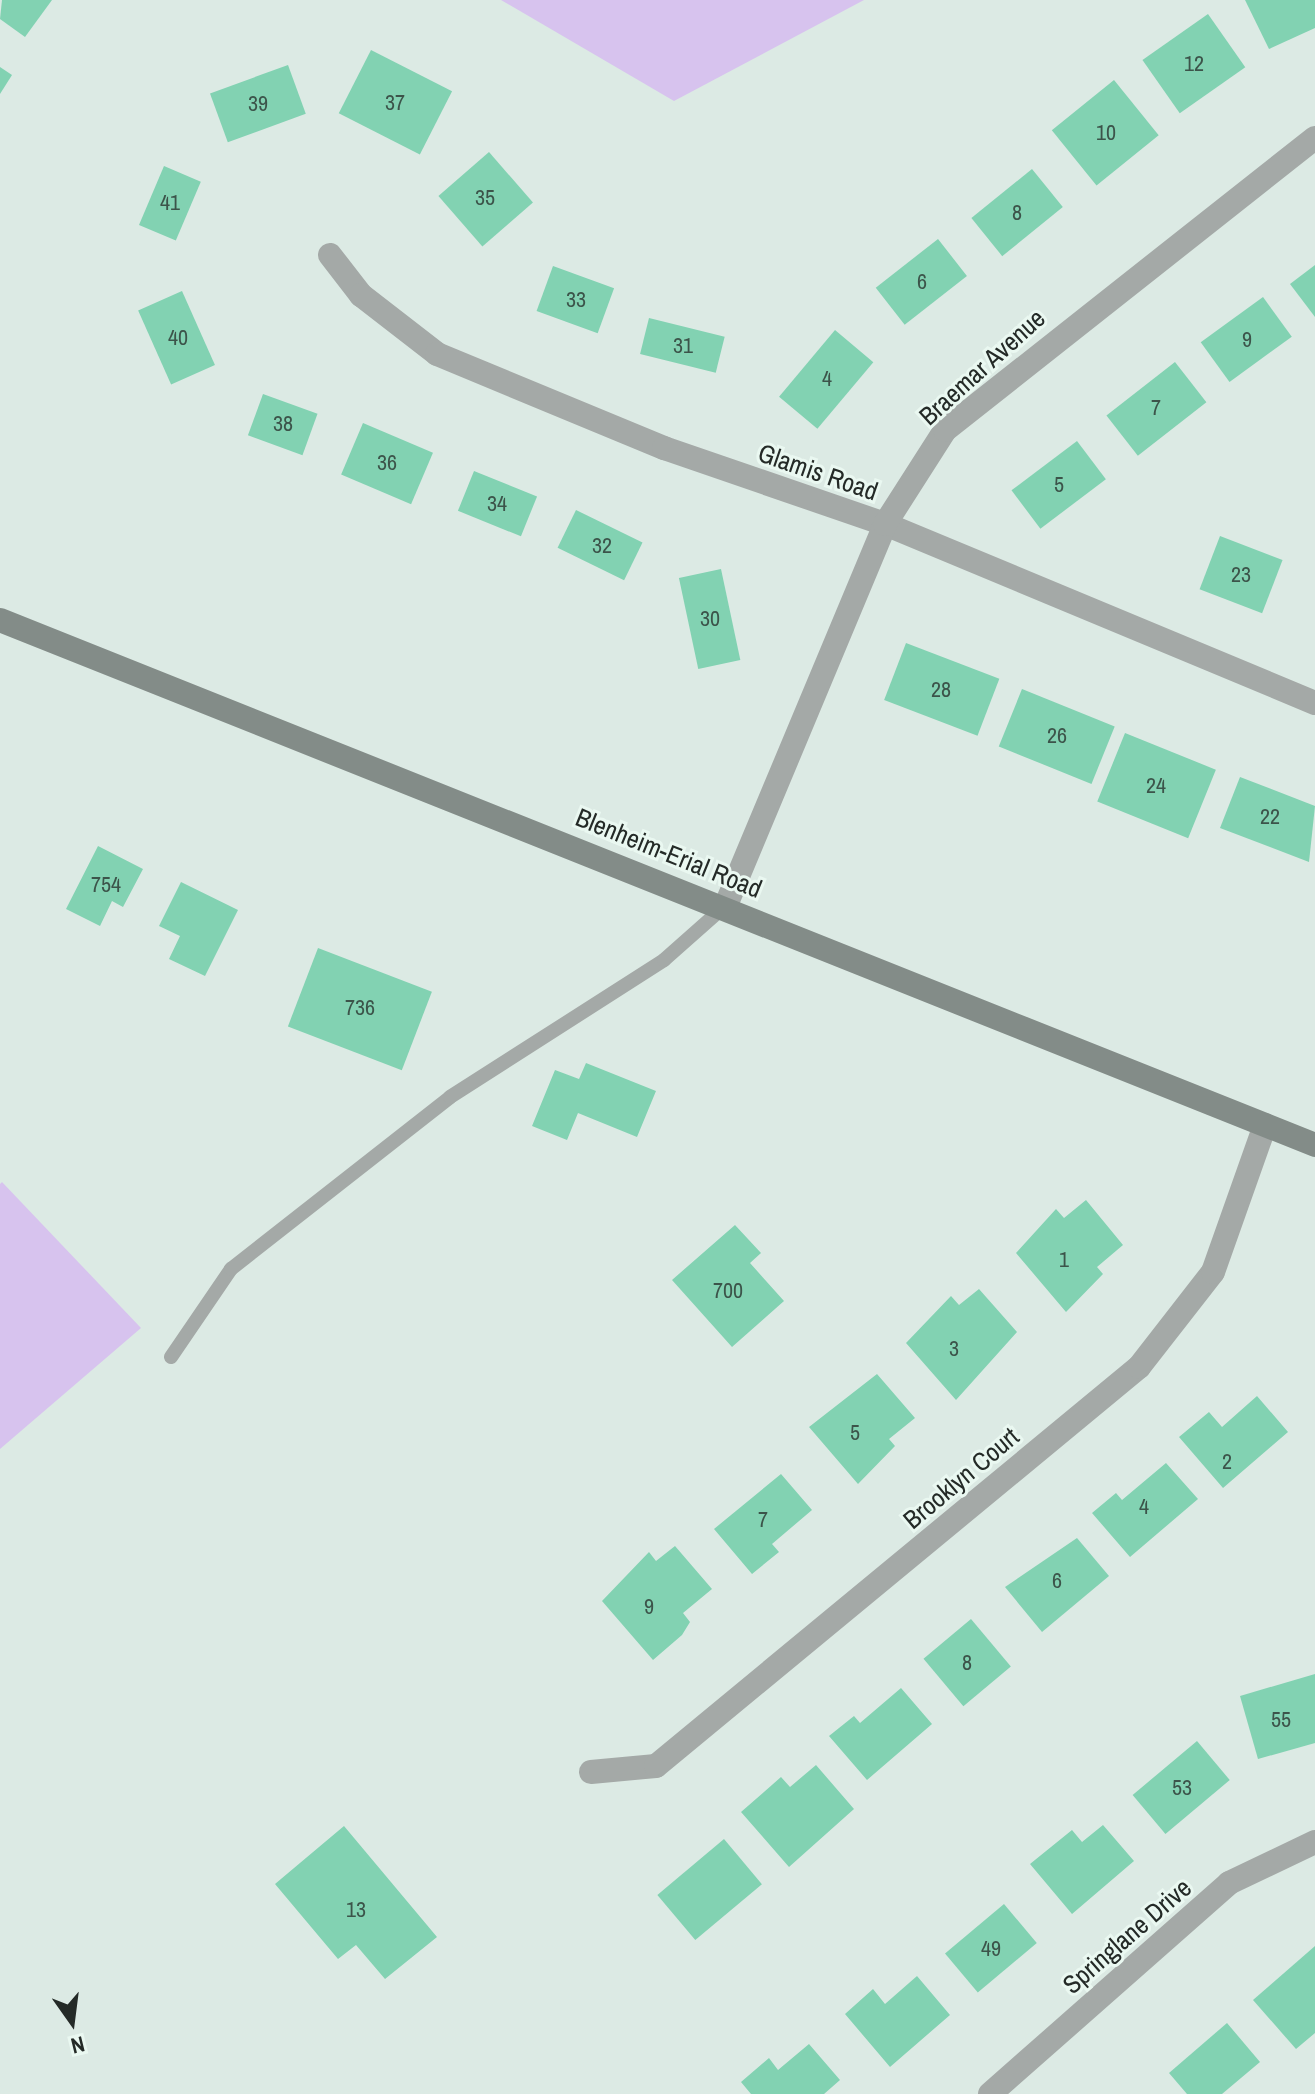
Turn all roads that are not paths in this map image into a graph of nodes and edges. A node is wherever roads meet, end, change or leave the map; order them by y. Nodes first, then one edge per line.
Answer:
1 (1315, 138) edge
2 (330, 255) dead end
3 (885, 524) junction
4 (0, 620) edge
5 (1315, 703) edge
6 (726, 905) junction
7 (1265, 1125) junction
8 (1315, 1145) edge
9 (171, 1357) dead end
10 (591, 1772) dead end
11 (1315, 1842) edge
12 (990, 2094) edge

1 - 3 street, Braemar Avenue
2 - 3 street, Glamis Road
3 - 5 street, Glamis Road
3 - 6 street, Braemar Avenue
4 - 6 main road, Blenheim-Erial Road
6 - 7 main road, Blenheim-Erial Road
6 - 9 lane
7 - 8 main road, Blenheim-Erial Road
7 - 10 street, Brooklyn Court
11 - 12 street, Springlane Drive

